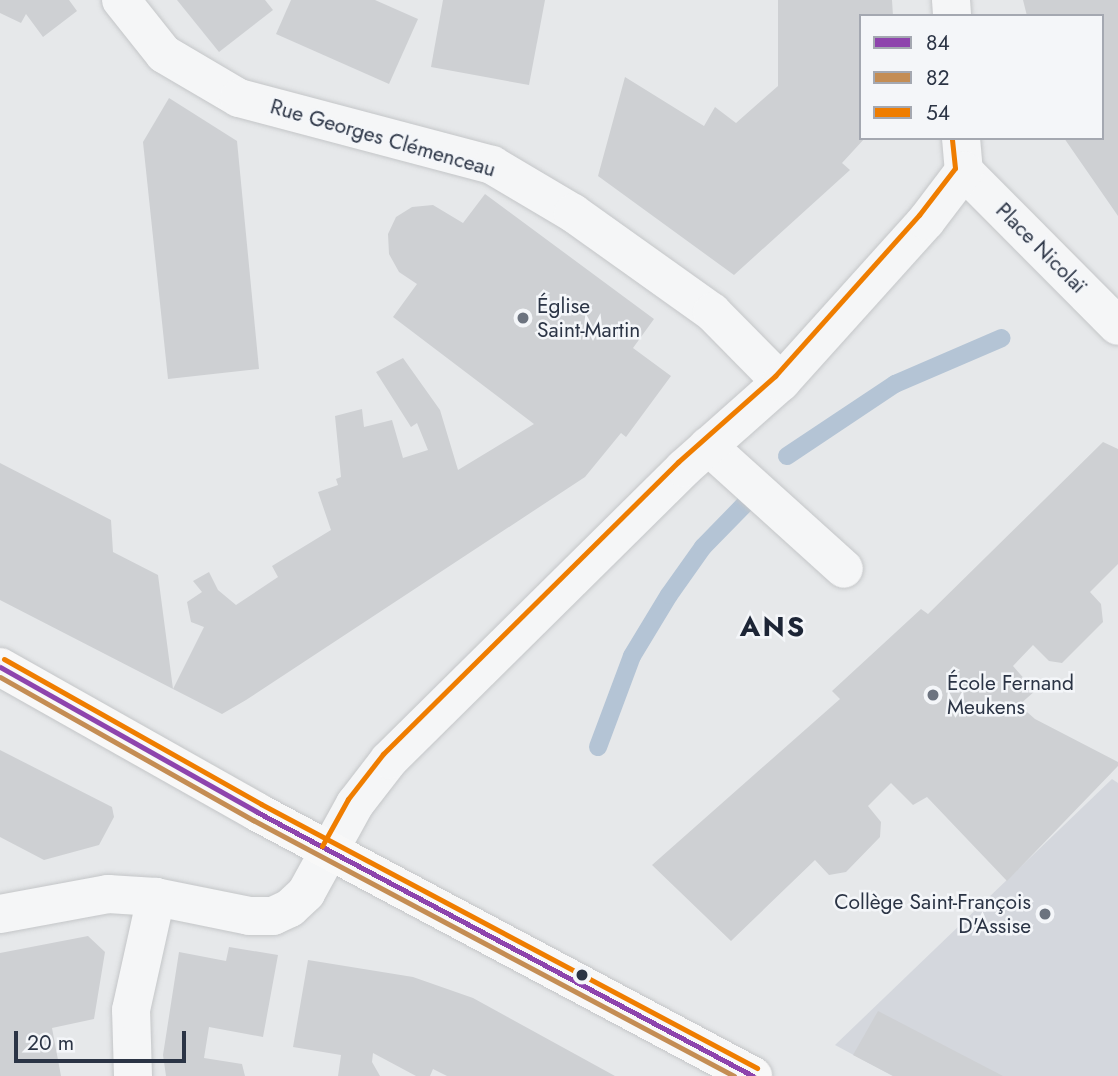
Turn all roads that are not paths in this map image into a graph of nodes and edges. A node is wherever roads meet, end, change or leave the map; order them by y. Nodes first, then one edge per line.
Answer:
1 (121, 0) edge
2 (963, 155) edge
3 (1118, 326) edge
4 (780, 382) junction
5 (708, 446) junction
6 (844, 569) dead end
7 (0, 667) edge
8 (330, 850) junction
9 (156, 897) junction
10 (0, 914) edge
11 (133, 1076) edge
12 (753, 1076) edge

1 - 4 street, Rue Georges Clémenceau
2 - 3 street, Place Nicolaï
2 - 4 street, Place Nicolaï
4 - 5 street, Place Nicolaï
5 - 6 street
5 - 8 street, Place Nicolaï
7 - 8 main road
8 - 9 street, Place Nicolaï
8 - 12 main road
9 - 10 street, Place Nicolaï
9 - 11 street

